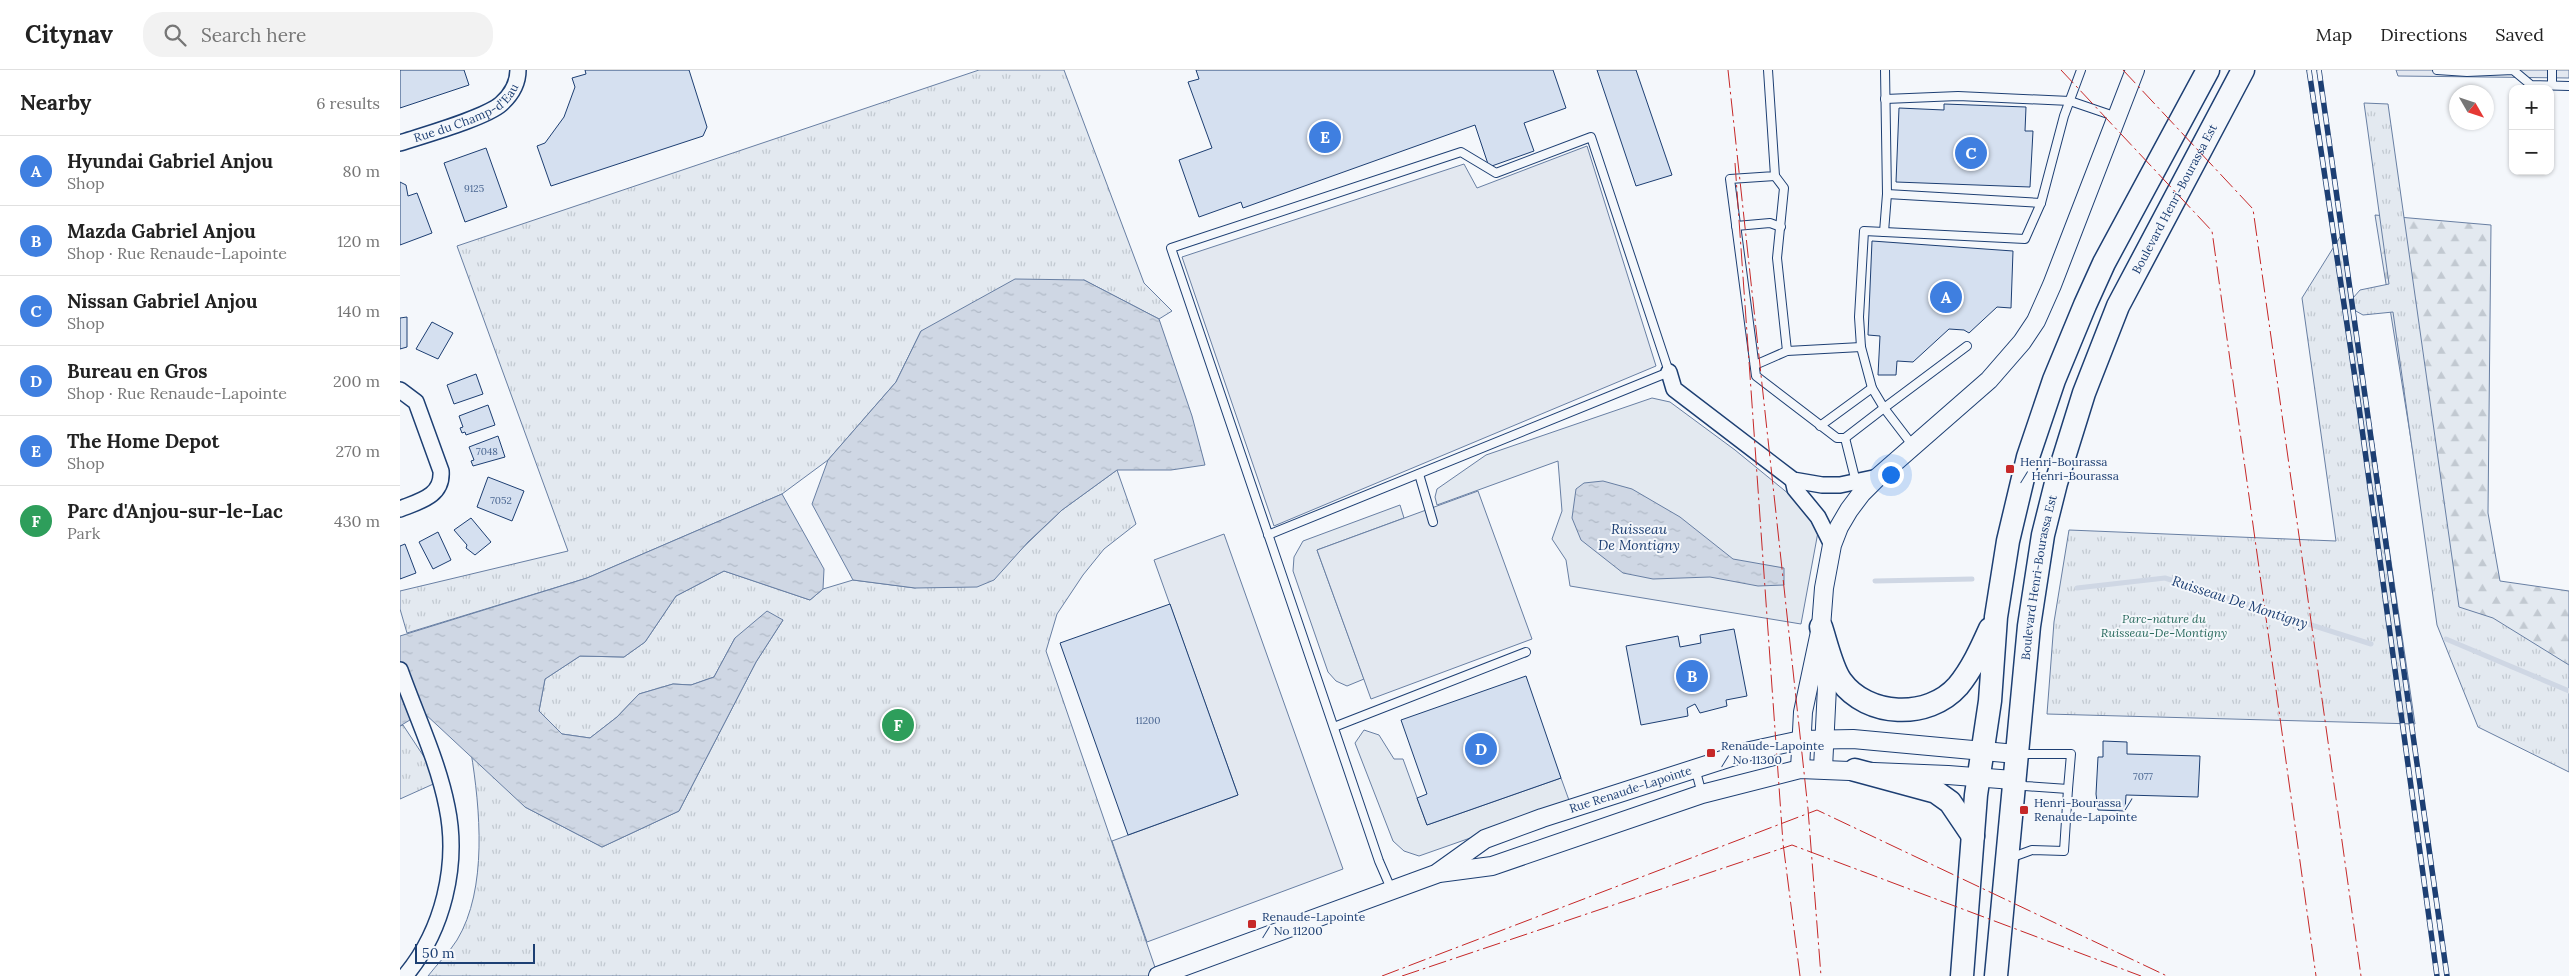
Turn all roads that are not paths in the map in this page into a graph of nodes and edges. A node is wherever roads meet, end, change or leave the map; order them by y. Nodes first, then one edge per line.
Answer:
1 (518, 70) edge
2 (1768, 70) edge
3 (1885, 70) edge
4 (2081, 70) edge
5 (2134, 70) edge
6 (2208, 70) edge
7 (2243, 70) edge
8 (2437, 70) edge
9 (2552, 70) edge
10 (2531, 85) edge
11 (2552, 85) edge
12 (2554, 85) edge
13 (2569, 86) edge
14 (1885, 99) junction
15 (2070, 102) junction
16 (2117, 116) junction
17 (400, 143) edge
18 (1776, 176) junction
19 (1887, 194) junction
20 (2040, 203) junction
21 (1736, 226) junction
22 (1781, 227) junction
23 (1884, 232) junction
24 (1968, 346) dead end
25 (1861, 347) junction
26 (1787, 351) junction
27 (1755, 365) junction
28 (1669, 372) junction
29 (1872, 388) junction
30 (400, 390) edge
31 (1884, 408) junction
32 (1820, 426) junction
33 (1845, 438) junction
34 (1913, 446) junction
35 (1419, 474) junction
36 (1878, 477) junction
37 (1792, 480) junction
38 (1856, 482) junction
39 (400, 509) edge
40 (1433, 522) dead end
41 (1268, 535) junction
42 (1832, 545) junction
43 (1996, 617) junction
44 (1821, 627) junction
45 (1526, 652) dead end
46 (400, 670) edge
47 (1334, 727) junction
48 (1825, 739) junction
49 (1801, 740) junction
50 (1981, 751) junction
51 (2016, 754) junction
52 (1694, 768) junction
53 (1823, 768) junction
54 (1800, 769) junction
55 (1855, 770) junction
56 (1978, 777) junction
57 (2013, 780) junction
58 (2068, 789) junction
59 (1702, 794) junction
60 (1972, 836) junction
61 (2006, 858) junction
62 (1436, 874) junction
63 (1392, 891) junction
64 (405, 976) edge
65 (1158, 976) edge
66 (1962, 976) edge
67 (1996, 976) edge

1 - 17 street, Rue du Champ-d'Eau
2 - 18 lane
3 - 14 lane
4 - 15 lane
5 - 16 street
6 - 43 main road
7 - 51 main road, Boulevard Henri-Bourassa Est
8 - 10 lane
9 - 11 lane
12 - 13 lane
14 - 15 lane
14 - 19 lane
15 - 16 lane
15 - 20 lane
16 - 34 street
18 - 21 lane
18 - 22 lane
19 - 20 lane
19 - 23 lane
20 - 23 lane
21 - 22 lane
21 - 27 lane
22 - 26 lane
23 - 25 lane
24 - 31 lane
25 - 26 lane
25 - 29 lane
26 - 27 lane
27 - 32 lane
28 - 35 lane
28 - 37 street
28 - 41 lane
29 - 31 lane
29 - 32 lane
30 - 39 street
31 - 33 lane
31 - 34 lane
32 - 33 lane
33 - 38 lane
34 - 36 street
35 - 40 lane
35 - 41 lane
36 - 38 street
36 - 42 street
37 - 38 street
37 - 42 street
41 - 47 lane
42 - 44 street
43 - 44 main road
43 - 50 main road
44 - 48 street
44 - 49 street
45 - 47 lane
46 - 64 street
47 - 63 lane
48 - 49 street, Rue Renaude-Lapointe
48 - 50 street, Rue Renaude-Lapointe
48 - 53 street
49 - 52 street, Rue Renaude-Lapointe
49 - 54 street
50 - 51 street, Rue Renaude-Lapointe
50 - 56 main road
51 - 57 main road, Boulevard Henri-Bourassa Est
51 - 58 lane
52 - 59 lane
52 - 62 street, Rue Renaude-Lapointe
53 - 54 street, Rue Renaude-Lapointe
53 - 55 street, Rue Renaude-Lapointe
54 - 59 street, Rue Renaude-Lapointe
55 - 56 street, Rue Renaude-Lapointe
55 - 60 main road
56 - 57 street, Rue Renaude-Lapointe
56 - 60 main road
57 - 58 lane
57 - 61 main road, Boulevard Henri-Bourassa Est
58 - 61 lane
59 - 62 street, Rue Renaude-Lapointe
60 - 66 main road
61 - 67 main road, Boulevard Henri-Bourassa Est
62 - 63 street, Rue Renaude-Lapointe
63 - 65 street, Rue Renaude-Lapointe

